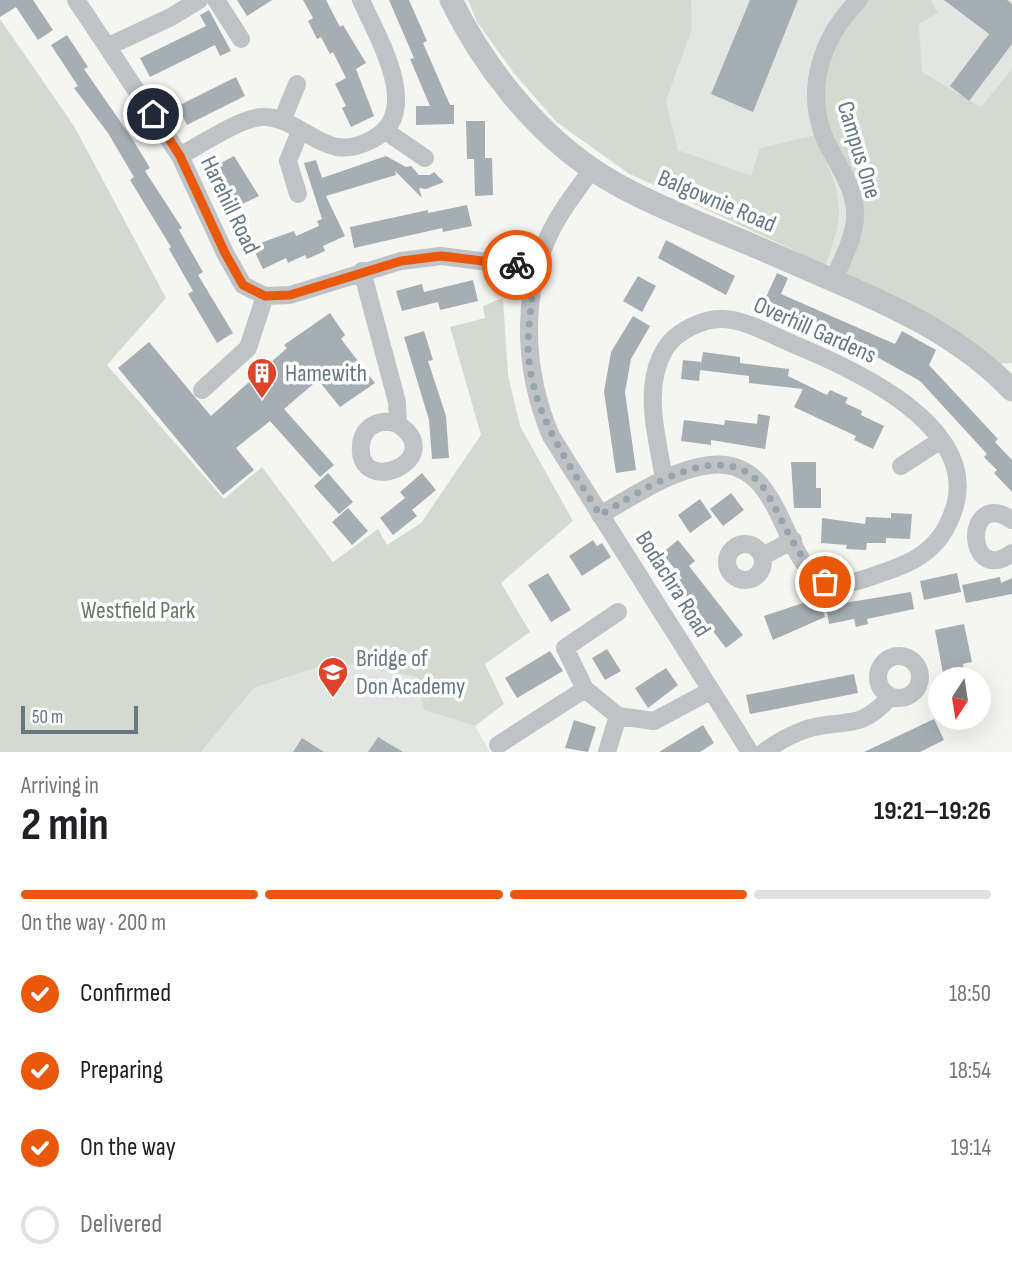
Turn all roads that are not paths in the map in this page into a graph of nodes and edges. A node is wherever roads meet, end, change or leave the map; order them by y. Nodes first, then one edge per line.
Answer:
1 (76, 0) edge
2 (199, 0) edge
3 (216, 0) edge
4 (360, 0) edge
5 (451, 0) edge
6 (859, 0) edge
7 (241, 39) dead end
8 (109, 46) junction
9 (297, 84) dead end
10 (282, 121) junction
11 (300, 131) junction
12 (387, 132) junction
13 (180, 156) junction
14 (425, 158) dead end
15 (592, 169) junction
16 (298, 194) dead end
17 (536, 268) junction
18 (362, 271) junction
19 (833, 281) junction
20 (265, 296) junction
21 (202, 390) dead end
22 (1012, 390) edge
23 (398, 424) dead end
24 (941, 440) junction
25 (901, 466) dead end
26 (664, 478) junction
27 (600, 515) junction
28 (951, 520) junction
29 (1012, 520) edge
30 (976, 528) junction
31 (793, 540) junction
32 (1012, 553) edge
33 (763, 556) dead end
34 (618, 612) dead end
35 (585, 689) junction
36 (710, 691) junction
37 (890, 697) dead end
38 (618, 716) junction
39 (498, 745) dead end
40 (607, 752) edge
41 (750, 752) edge
42 (764, 752) edge

1 - 8 street, Harehill Road
2 - 8 street
3 - 7 street
4 - 12 street
5 - 15 street, Balgownie Road
6 - 19 street, Campus One
8 - 13 street, Harehill Road
9 - 10 street
10 - 11 street
10 - 13 street
11 - 12 street
11 - 16 street
12 - 14 street
13 - 20 street, Harehill Road
15 - 17 street, Bodachra Road
15 - 19 street, Balgownie Road
17 - 18 street
17 - 27 street, Bodachra Road
18 - 20 street
18 - 23 street
19 - 22 street, Balgownie Road
20 - 21 street
24 - 25 street
24 - 26 street, Overhill Gardens
24 - 28 street, Overhill Gardens
26 - 27 street, Overhill Gardens
26 - 31 street, Overhill Gardens
27 - 36 street, Bodachra Road
28 - 30 street
28 - 31 street, Overhill Gardens
29 - 30 street
30 - 32 street
31 - 33 street
34 - 35 street
35 - 38 street
35 - 39 street
36 - 38 street
36 - 41 street, Bodachra Road
37 - 42 street
38 - 40 street

